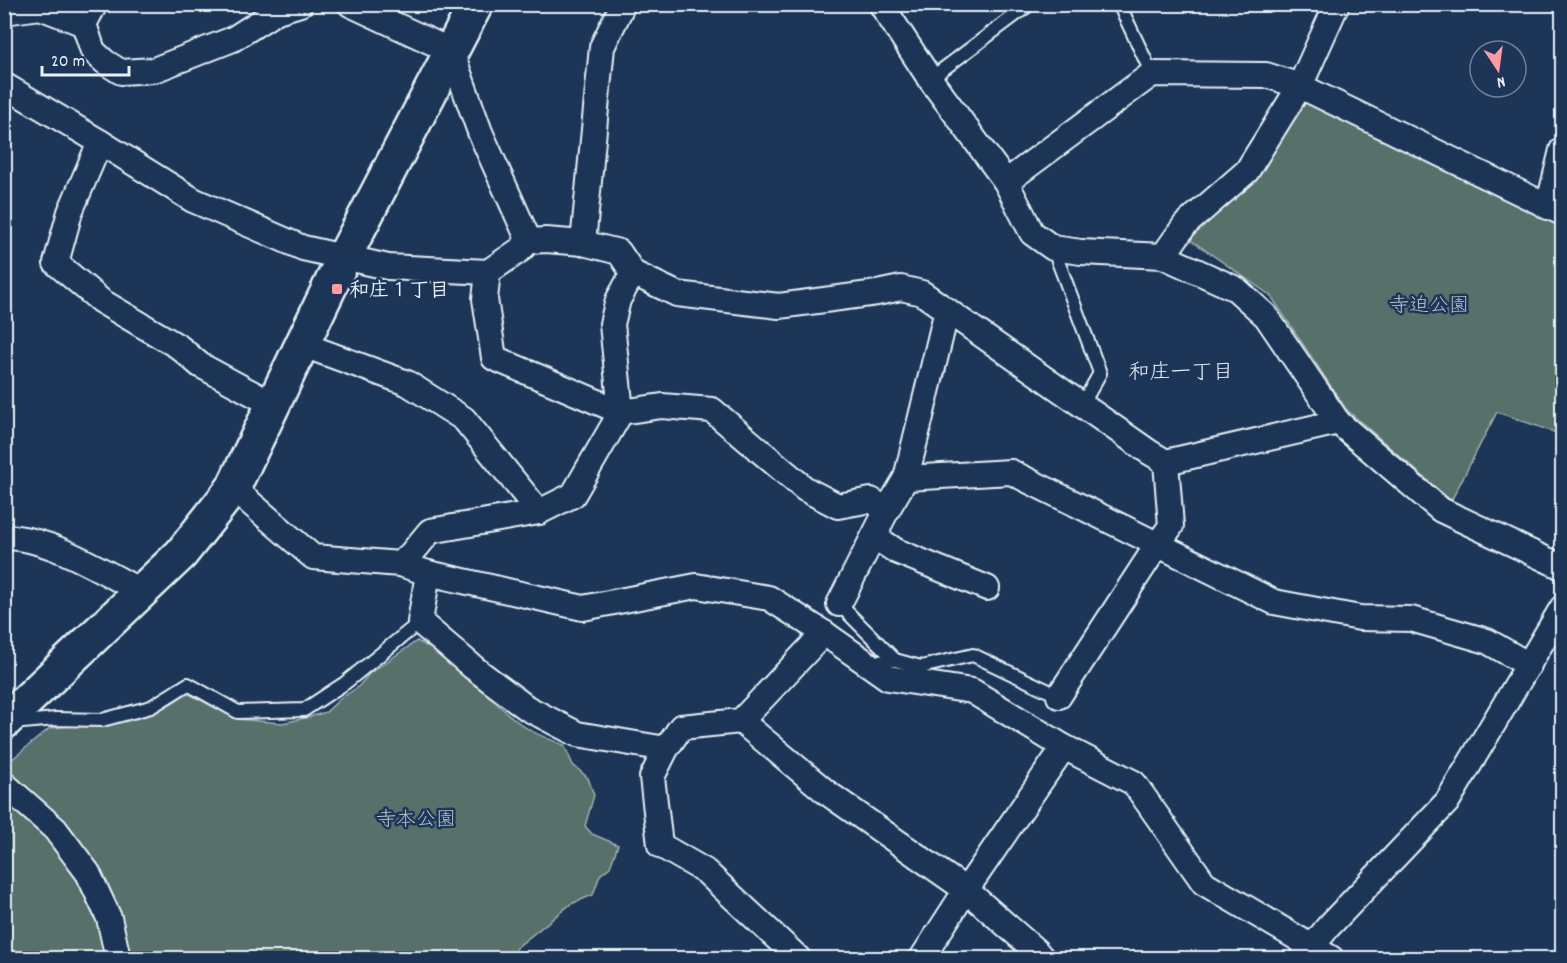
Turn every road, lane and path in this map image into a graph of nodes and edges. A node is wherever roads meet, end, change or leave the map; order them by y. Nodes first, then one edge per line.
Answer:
1 (300, 4) edge
2 (351, 4) edge
3 (476, 4) edge
4 (623, 4) edge
5 (881, 4) edge
6 (1030, 4) edge
7 (1119, 4) edge
8 (1337, 4) edge
9 (4, 12) edge
10 (90, 14) edge
11 (451, 51) junction
12 (1152, 74) junction
13 (930, 79) junction
14 (4, 85) edge
15 (1300, 86) junction
16 (100, 142) junction
17 (1563, 150) edge
18 (1006, 183) junction
19 (1555, 210) edge
20 (529, 241) junction
21 (583, 243) junction
22 (1053, 248) junction
23 (1163, 256) junction
24 (344, 257) junction
25 (488, 272) junction
26 (633, 273) junction
27 (946, 310) junction
28 (301, 344) junction
29 (272, 404) junction
30 (1082, 405) junction
31 (621, 412) junction
32 (1338, 422) junction
33 (1166, 462) junction
34 (906, 478) junction
35 (233, 488) junction
36 (539, 512) junction
37 (882, 520) junction
38 (4, 537) edge
39 (1158, 544) junction
40 (400, 564) junction
41 (1563, 567) edge
42 (428, 573) junction
43 (987, 588) dead end
44 (140, 591) junction
45 (839, 604) joint
46 (1563, 608) edge
47 (420, 622) junction
48 (824, 633) junction
49 (896, 660) junction
50 (869, 664) junction
51 (1529, 665) junction
52 (1059, 696) joint
53 (741, 721) junction
54 (4, 723) edge
55 (1064, 747) junction
56 (666, 749) junction
57 (4, 784) edge
58 (966, 890) junction
59 (1315, 955) edge
60 (118, 958) edge
61 (798, 958) edge
62 (922, 958) edge
63 (1042, 958) edge

1 - 10 street
2 - 11 street
3 - 11 street
4 - 21 street
5 - 13 street
6 - 13 lane
7 - 12 lane
8 - 15 street
9 - 10 street
11 - 20 street
11 - 24 street
12 - 15 street
12 - 18 street
13 - 18 street
14 - 16 street
15 - 19 street
15 - 23 street
16 - 24 street
16 - 29 street
17 - 19 street
18 - 22 street
20 - 21 street
20 - 25 street
21 - 26 street
22 - 23 street
22 - 30 lane
23 - 32 street
24 - 25 street
24 - 28 street
25 - 31 street
26 - 27 street
26 - 31 street
27 - 30 street
27 - 34 street
28 - 29 street
28 - 36 street
29 - 35 street
30 - 33 street
31 - 36 street
31 - 37 street
32 - 33 street
32 - 41 street
33 - 39 street
34 - 37 street
34 - 39 street
35 - 40 street
35 - 44 street
36 - 40 street
37 - 43 street
37 - 45 street
38 - 44 street
39 - 51 street
39 - 52 street
40 - 42 street
42 - 47 street
42 - 48 street
44 - 54 street
45 - 49 lane
46 - 51 street
47 - 54 lane
47 - 56 street
48 - 50 street
48 - 53 street
49 - 50 lane
49 - 52 lane
50 - 55 street
51 - 59 street
53 - 56 street
53 - 58 street
55 - 58 street
55 - 59 street
56 - 61 street
57 - 60 street
58 - 62 street
58 - 63 street

